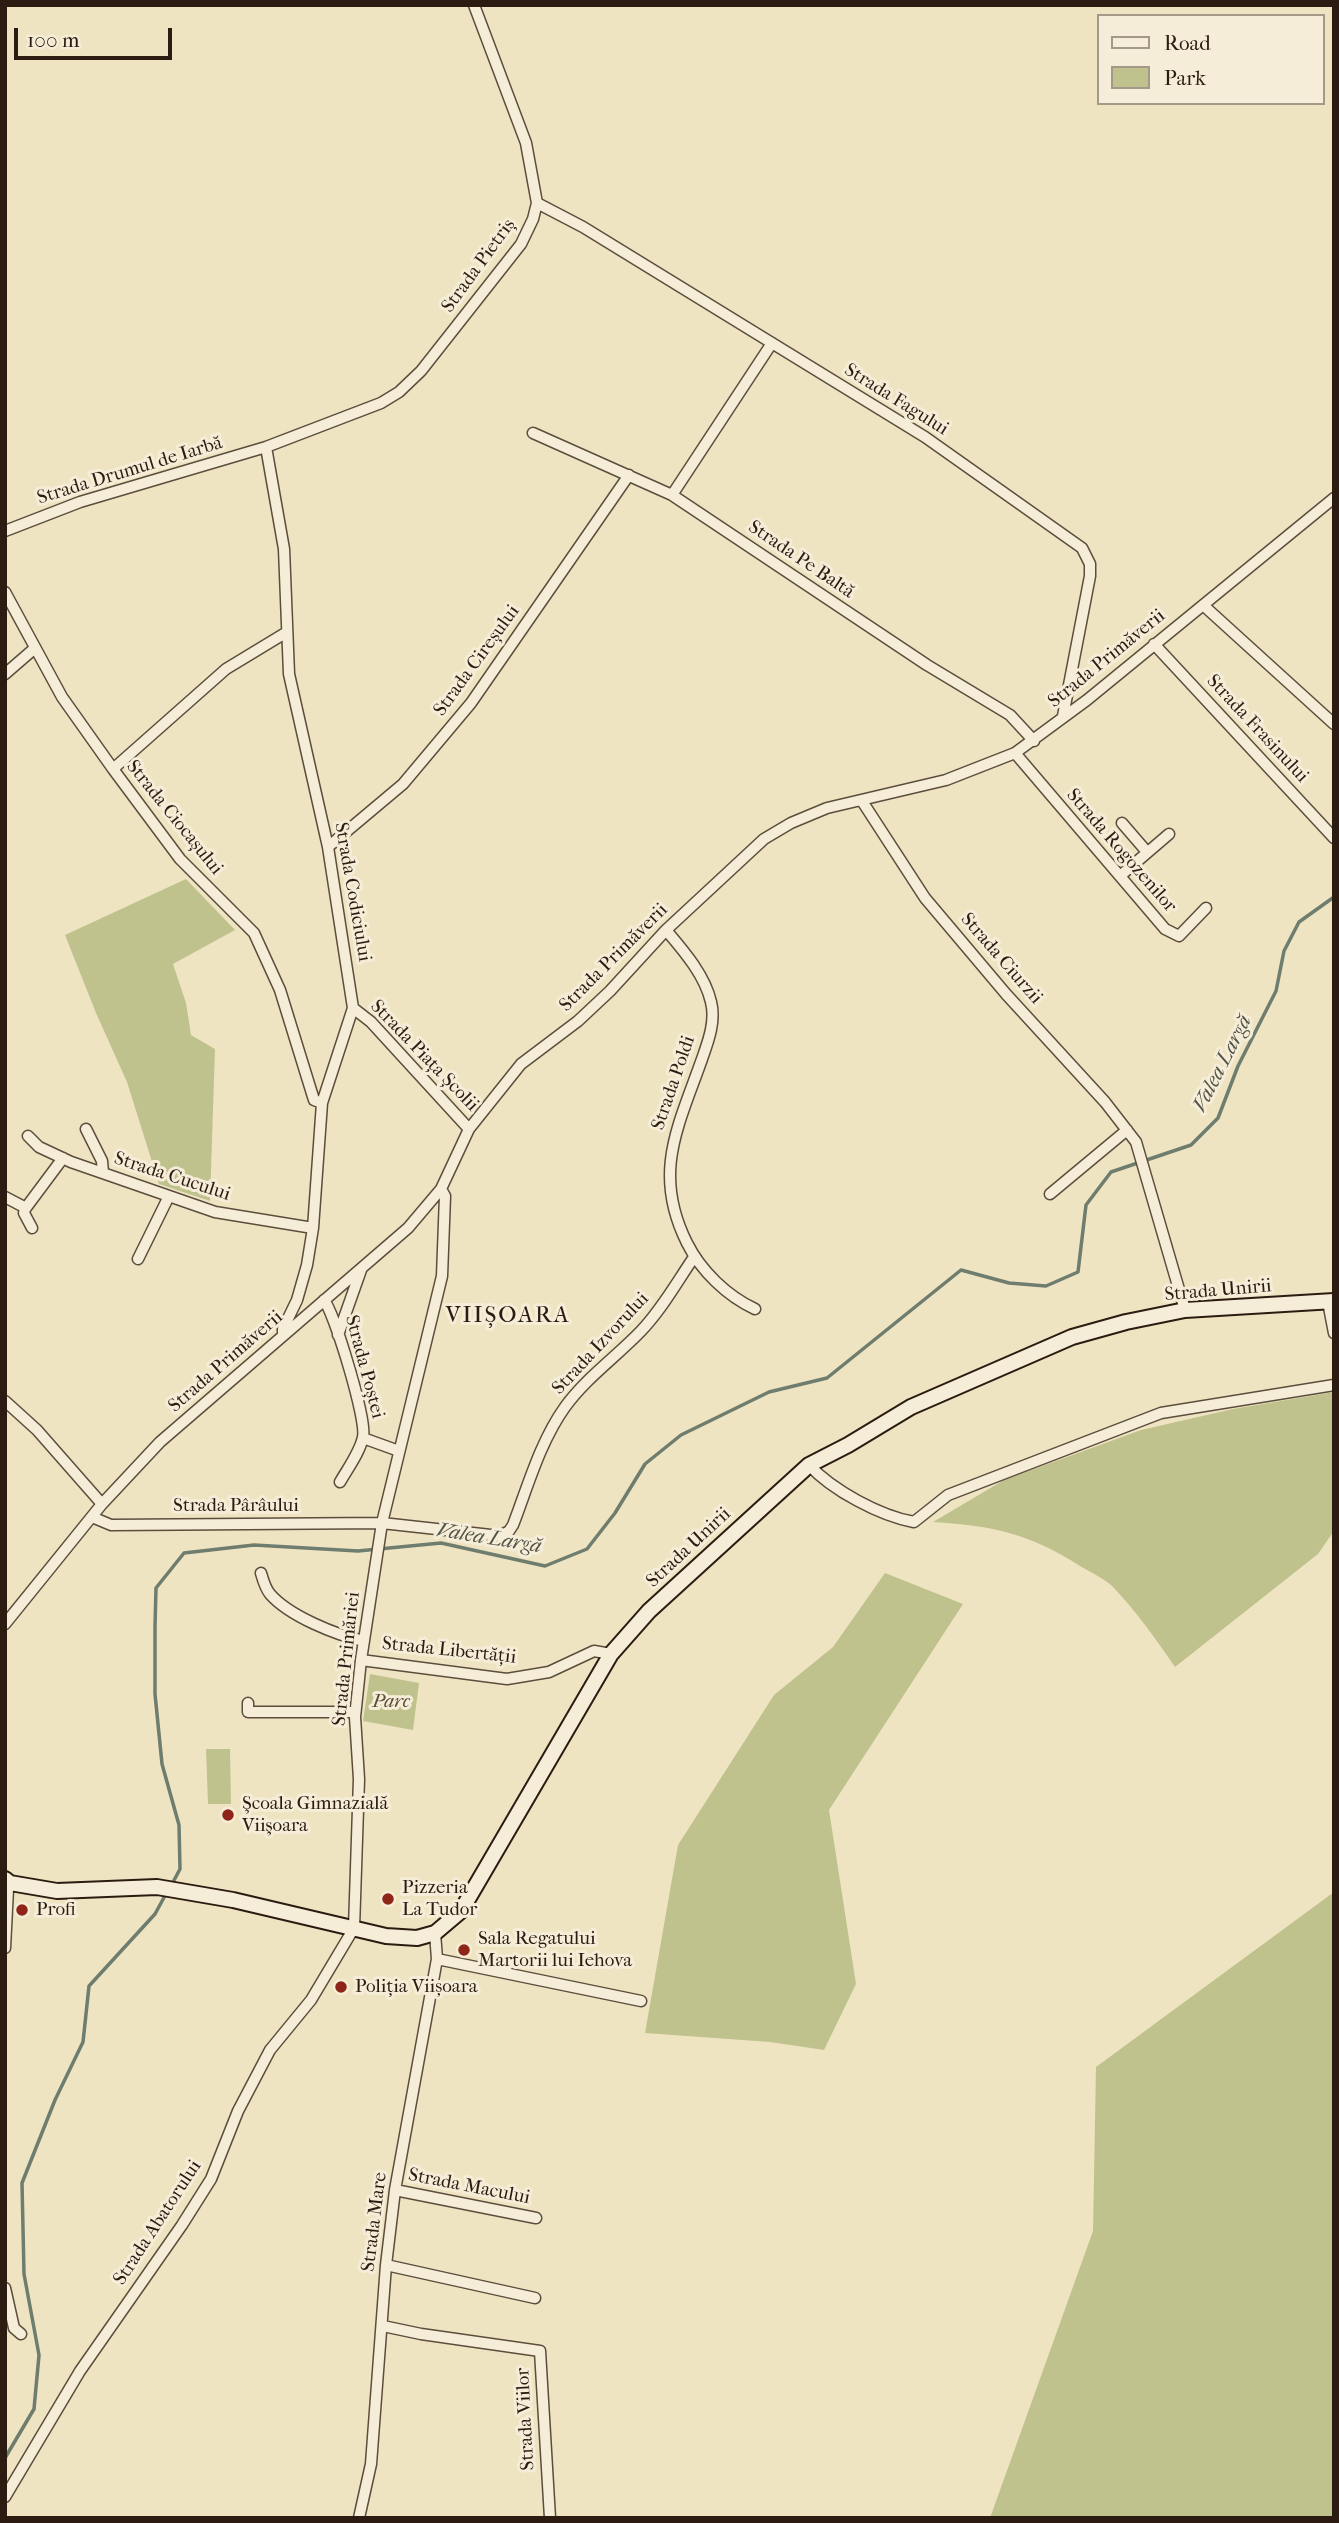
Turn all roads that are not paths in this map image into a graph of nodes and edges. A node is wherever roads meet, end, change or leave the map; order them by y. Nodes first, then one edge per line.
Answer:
1 (474, 5) edge
2 (537, 203) junction
3 (772, 343) junction
4 (533, 433) dead end
5 (266, 447) junction
6 (629, 475) junction
7 (672, 495) junction
8 (1334, 498) edge
9 (5, 531) edge
10 (5, 592) edge
11 (1203, 606) junction
12 (287, 632) junction
13 (1154, 644) junction
14 (35, 648) junction
15 (5, 674) edge
16 (1063, 716) junction
17 (1334, 724) edge
18 (1034, 741) junction
19 (1015, 753) junction
20 (113, 769) junction
21 (862, 801) junction
22 (1122, 823) dead end
23 (1168, 834) dead end
24 (1334, 838) edge
25 (328, 847) junction
26 (1147, 852) junction
27 (1120, 876) junction
28 (1206, 908) dead end
29 (666, 930) junction
30 (353, 1008) junction
31 (321, 1103) junction
32 (86, 1129) dead end
33 (469, 1129) junction
34 (1126, 1130) junction
35 (28, 1136) dead end
36 (62, 1158) junction
37 (103, 1173) junction
38 (441, 1189) junction
39 (1050, 1194) dead end
40 (169, 1196) junction
41 (5, 1197) edge
42 (26, 1208) junction
43 (32, 1228) dead end
44 (313, 1228) junction
45 (694, 1257) junction
46 (138, 1259) dead end
47 (363, 1266) junction
48 (324, 1300) junction
49 (1331, 1301) edge
50 (755, 1309) dead end
51 (1185, 1310) junction
52 (1334, 1333) edge
53 (283, 1335) junction
54 (338, 1335) junction
55 (1334, 1385) edge
56 (5, 1401) edge
57 (363, 1438) junction
58 (399, 1451) junction
59 (809, 1465) junction
60 (340, 1482) dead end
61 (102, 1503) junction
62 (92, 1517) junction
63 (382, 1523) junction
64 (261, 1573) dead end
65 (5, 1624) edge
66 (364, 1641) junction
67 (611, 1654) junction
68 (361, 1660) junction
69 (248, 1703) dead end
70 (355, 1713) junction
71 (7, 1888) edge
72 (354, 1928) junction
73 (435, 1933) junction
74 (5, 1948) edge
75 (437, 1959) junction
76 (641, 2001) dead end
77 (395, 2190) junction
78 (536, 2218) dead end
79 (386, 2265) junction
80 (5, 2288) edge
81 (535, 2298) dead end
82 (383, 2326) junction
83 (21, 2334) dead end
84 (5, 2497) edge
85 (359, 2518) edge
86 (550, 2518) edge

1 - 2 street
2 - 3 street, Strada Fagului
2 - 5 street, Strada Pietriș
3 - 7 street
3 - 16 street, Strada Fagului
4 - 6 street, Strada Pe Baltă
5 - 9 street, Strada Drumul de Iarbă
5 - 12 street, Strada Codiciului
6 - 7 street, Strada Pe Baltă
6 - 25 street, Strada Cireșului
7 - 18 street, Strada Pe Baltă
8 - 11 street, Strada Primăverii
10 - 14 street, Strada Ciocașului
11 - 13 street, Strada Primăverii
11 - 17 street
12 - 20 street
12 - 25 street, Strada Codiciului
13 - 16 street, Strada Primăverii
13 - 24 street, Strada Frasinului
14 - 15 street
14 - 20 street, Strada Ciocașului
16 - 18 street, Strada Primăverii
18 - 19 street, Strada Primăverii
19 - 21 street, Strada Primăverii
19 - 27 street, Strada Rogozenilor
20 - 31 street, Strada Ciocașului
21 - 29 street, Strada Primăverii
21 - 34 street, Strada Ciurzii
22 - 26 street
23 - 26 street
25 - 30 street, Strada Codiciului
26 - 27 street
27 - 28 street, Strada Rogozenilor
29 - 33 street, Strada Primăverii
29 - 45 street, Strada Poldi
30 - 31 street, Strada Codiciului
30 - 33 street, Strada Piața Școlii
31 - 44 street, Strada Codiciului
32 - 37 street
33 - 38 street, Strada Primăverii
34 - 39 street
34 - 51 street, Strada Ciurzii
35 - 36 street, Strada Cucului
36 - 37 street, Strada Cucului
36 - 42 street
37 - 40 street, Strada Cucului
38 - 47 street, Strada Primăverii
38 - 58 street, Strada Primăriei
40 - 44 street, Strada Cucului
40 - 46 street
41 - 42 street
42 - 43 street
44 - 53 street, Strada Codiciului
45 - 50 street
45 - 63 street, Strada Izvorului
47 - 48 street, Strada Primăverii
47 - 54 street
48 - 53 street, Strada Primăverii
48 - 54 street, Strada Poștei
49 - 51 main road, Strada Unirii
49 - 52 street
51 - 59 main road, Strada Unirii
53 - 61 street, Strada Primăverii
54 - 57 street, Strada Poștei
55 - 59 street
56 - 61 street
57 - 58 street
57 - 60 street, Strada Poștei
58 - 63 street, Strada Primăriei
59 - 67 main road, Strada Unirii
61 - 62 street, Strada Primăverii
62 - 63 street, Strada Pârâului
62 - 65 street, Strada Primăverii
63 - 66 street, Strada Primăriei
64 - 66 street, Strada Libertății
66 - 68 street, Strada Primăriei
67 - 68 street, Strada Libertății
67 - 73 main road, Strada Unirii
68 - 70 street, Strada Primăriei
69 - 70 street
70 - 72 street, Strada Primăriei
71 - 72 main road
71 - 74 street
72 - 73 main road
72 - 84 street, Strada Abatorului
73 - 75 street, Strada Mare
75 - 76 street
75 - 77 street, Strada Mare
77 - 78 street, Strada Macului
77 - 79 street, Strada Mare
79 - 81 street
79 - 82 street, Strada Mare
80 - 83 street
82 - 85 street, Strada Mare
82 - 86 street, Strada Viilor

